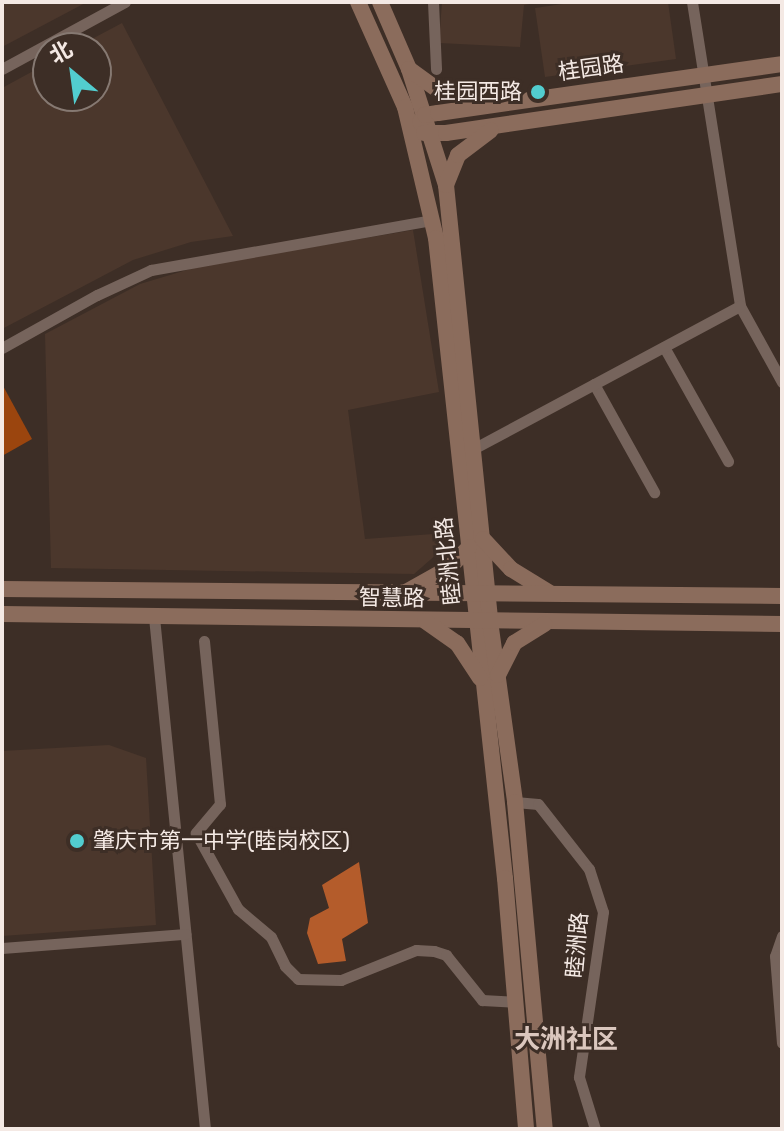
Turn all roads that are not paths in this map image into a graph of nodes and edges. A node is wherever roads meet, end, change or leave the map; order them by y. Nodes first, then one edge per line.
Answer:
1 (125, 2) edge
2 (358, 2) edge
3 (380, 2) edge
4 (433, 2) edge
5 (692, 2) edge
6 (782, 64) edge
7 (2, 69) edge
8 (409, 69) junction
9 (436, 69) dead end
10 (703, 75) junction
11 (782, 84) edge
12 (707, 95) junction
13 (491, 105) junction
14 (425, 115) junction
15 (498, 126) junction
16 (412, 130) junction
17 (431, 135) junction
18 (446, 185) junction
19 (433, 220) junction
20 (740, 306) junction
21 (664, 347) junction
22 (2, 348) edge
23 (782, 382) edge
24 (594, 384) junction
25 (473, 449) junction
26 (728, 461) dead end
27 (654, 492) dead end
28 (476, 543) junction
29 (2, 589) edge
30 (115, 590) junction
31 (406, 593) junction
32 (481, 593) junction
33 (552, 594) junction
34 (782, 596) edge
35 (2, 614) edge
36 (115, 616) junction
37 (154, 617) junction
38 (424, 620) junction
39 (483, 621) junction
40 (550, 621) junction
41 (782, 624) edge
42 (204, 641) dead end
43 (490, 680) junction
44 (515, 802) junction
45 (185, 934) junction
46 (782, 936) edge
47 (2, 948) edge
48 (515, 1002) junction
49 (781, 1030) edge
50 (782, 1043) edge
51 (205, 1129) edge
52 (526, 1129) edge
53 (545, 1129) edge
54 (595, 1129) edge

1 - 7 street
2 - 16 main road, 睦洲北路
3 - 8 main road, 睦洲北路
4 - 9 street
5 - 10 street
6 - 10 main road, 桂园路
8 - 13 main road
8 - 14 main road, 睦洲北路
10 - 12 street
10 - 13 main road, 桂园路
11 - 12 main road
12 - 15 main road
12 - 20 street
13 - 14 main road, 桂园路
14 - 16 main road
14 - 17 main road, 睦洲北路
15 - 17 main road
15 - 18 main road
16 - 17 main road
16 - 19 main road, 睦洲北路
17 - 18 main road, 睦洲北路
18 - 25 main road, 睦洲北路
19 - 22 street
19 - 28 main road, 睦洲北路
20 - 21 street
20 - 23 street
21 - 24 street
21 - 26 street
24 - 25 street
24 - 27 street
25 - 28 main road, 睦洲北路
28 - 31 main road
28 - 32 main road, 睦洲北路
28 - 33 main road
29 - 30 main road, 智慧路
30 - 31 main road, 智慧路
30 - 36 main road
31 - 32 main road, 智慧路
32 - 33 main road, 智慧路
32 - 39 main road, 睦洲北路
33 - 34 main road, 智慧路
35 - 36 main road, 智慧路
36 - 37 main road, 智慧路
37 - 38 main road, 智慧路
37 - 45 street
38 - 39 main road, 智慧路
38 - 43 main road
39 - 40 main road, 智慧路
39 - 43 main road, 睦洲北路
40 - 41 main road, 智慧路
40 - 43 main road
42 - 48 street
43 - 44 main road, 睦洲北路
43 - 48 main road, 睦洲北路
44 - 53 main road, 睦洲北路
44 - 54 street, 睦洲路
45 - 47 street
45 - 51 street
46 - 49 street
48 - 52 main road, 睦洲北路
49 - 50 street

